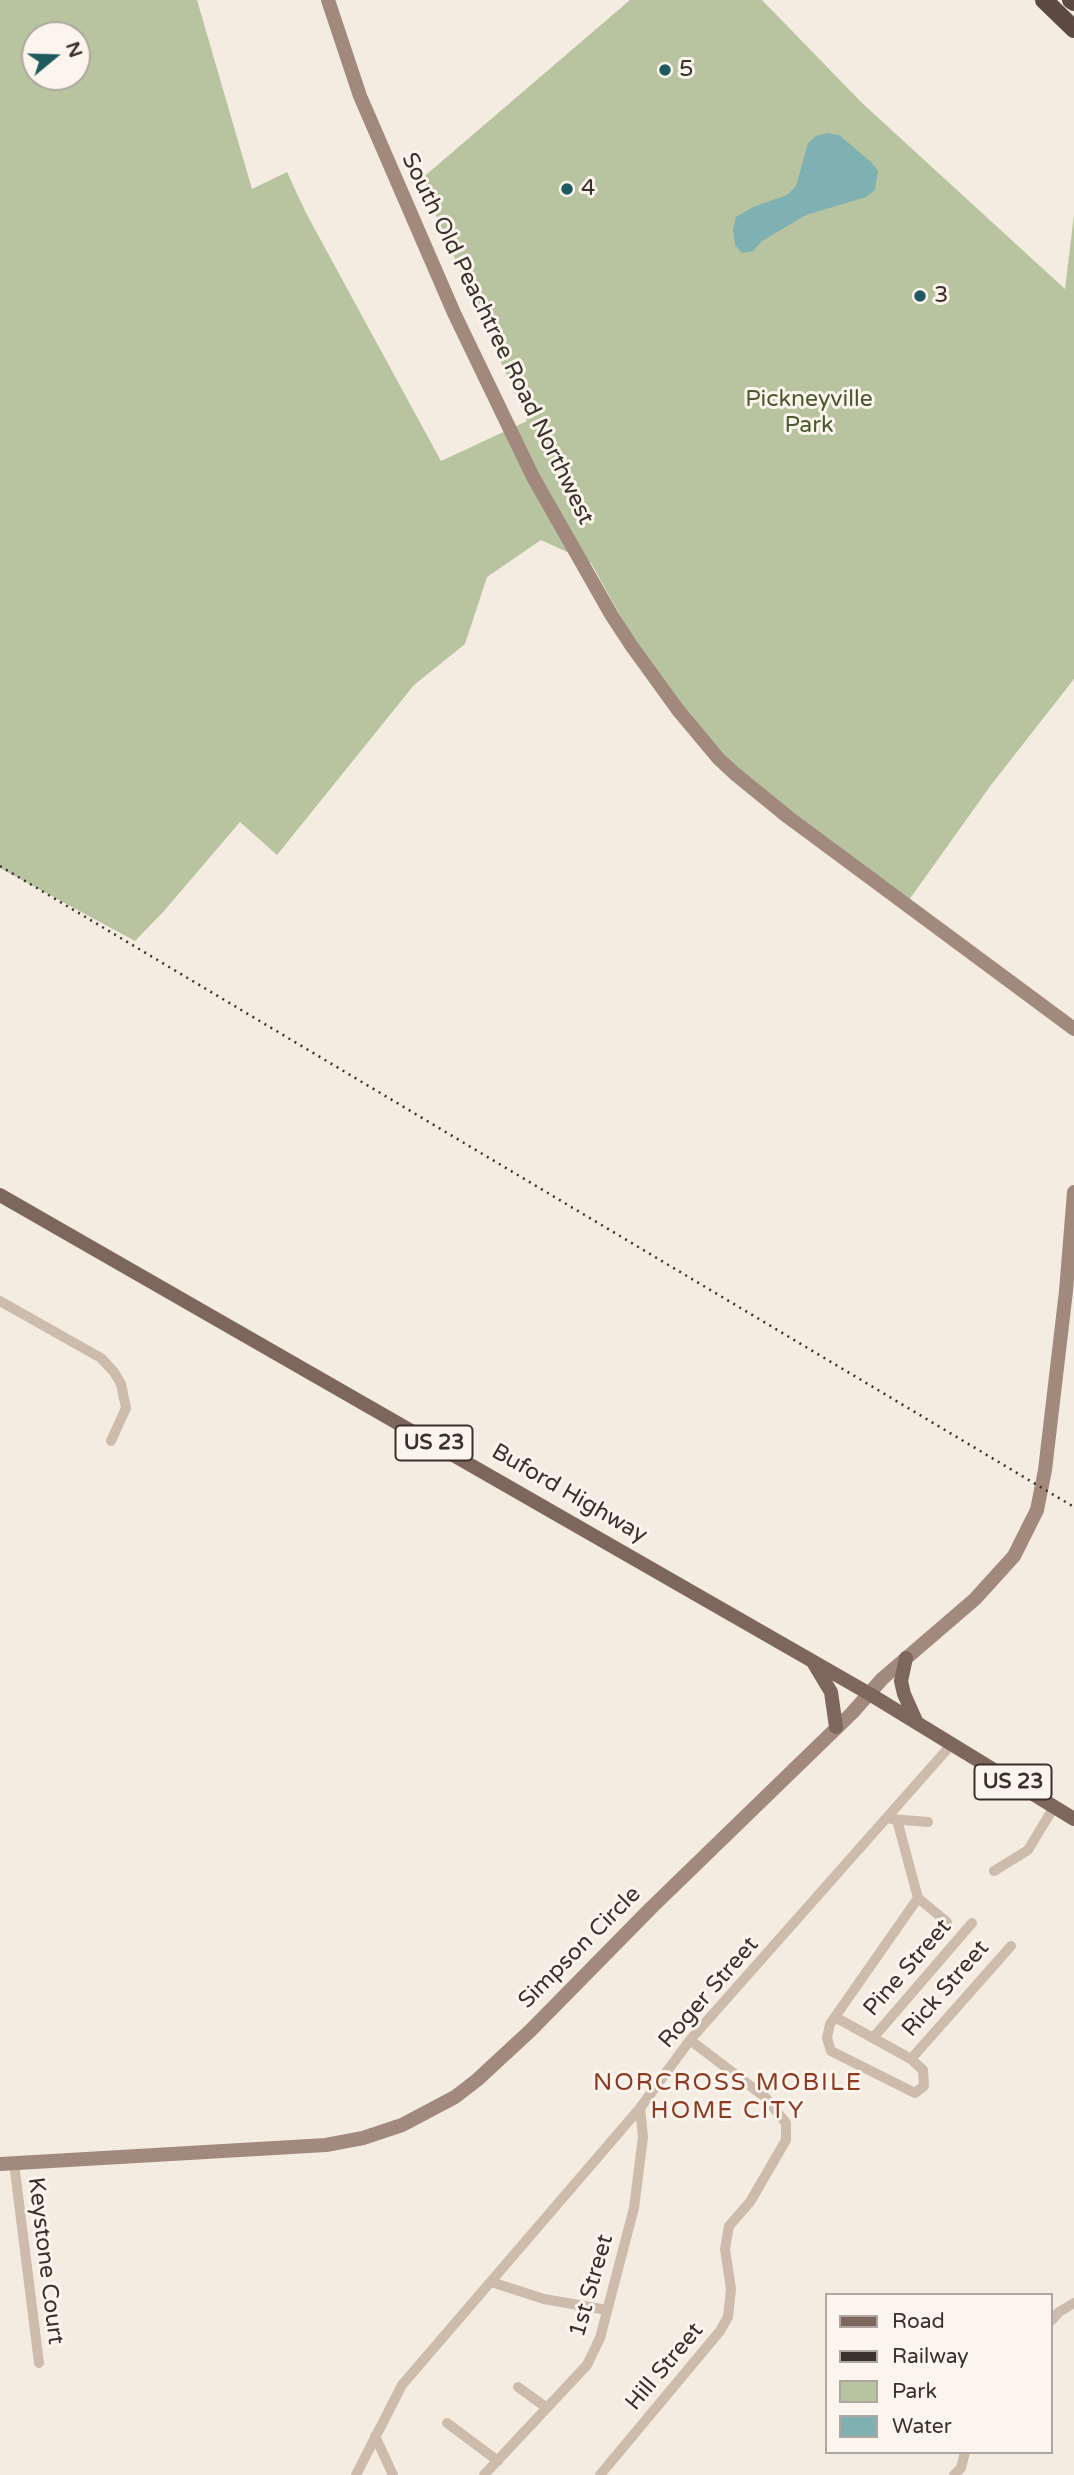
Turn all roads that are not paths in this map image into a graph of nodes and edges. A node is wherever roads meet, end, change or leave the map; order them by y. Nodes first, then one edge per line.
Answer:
1 (328, 0) edge
2 (1044, 0) edge
3 (1074, 29) edge
4 (1073, 1026) edge
5 (1074, 1192) edge
6 (0, 1195) edge
7 (0, 1301) edge
8 (111, 1441) dead end
9 (906, 1658) junction
10 (812, 1661) junction
11 (868, 1693) junction
12 (918, 1724) junction
13 (836, 1727) junction
14 (951, 1745) junction
15 (1054, 1807) junction
16 (892, 1819) junction
17 (1074, 1819) edge
18 (928, 1822) dead end
19 (994, 1871) dead end
20 (918, 1898) junction
21 (947, 1922) dead end
22 (972, 1923) dead end
23 (1011, 1946) dead end
24 (835, 2017) junction
25 (873, 2038) junction
26 (690, 2040) junction
27 (911, 2059) junction
28 (640, 2108) junction
29 (7, 2164) edge
30 (491, 2282) junction
31 (1074, 2303) edge
32 (607, 2309) junction
33 (1053, 2319) edge
34 (39, 2363) dead end
35 (518, 2387) dead end
36 (547, 2408) junction
37 (447, 2423) dead end
38 (375, 2436) junction
39 (964, 2454) edge
40 (498, 2461) junction
41 (356, 2475) edge
42 (393, 2475) edge
43 (483, 2475) edge
44 (600, 2475) edge
45 (954, 2475) edge

1 - 4 street, South Old Peachtree Road Northwest
2 - 3 highway
5 - 9 street, Simpson Circle
6 - 10 main road, Buford Highway / US 23
7 - 8 street
9 - 11 street, Simpson Circle
9 - 12 main road
10 - 11 main road, Buford Highway / US 23
10 - 13 main road
11 - 12 main road, Buford Highway / US 23
11 - 13 street, Simpson Circle
12 - 14 main road, Buford Highway / US 23
13 - 29 street, Simpson Circle
14 - 15 main road, Buford Highway / US 23
14 - 16 street, Roger Street
15 - 17 main road, Buford Highway / US 23
15 - 19 street
16 - 18 street
16 - 20 street
16 - 26 street, Roger Street
20 - 21 street
20 - 24 street
22 - 25 street, Pine Street
23 - 27 street, Rick Street
24 - 25 street
24 - 27 street
25 - 27 street
26 - 28 street, Roger Street
26 - 44 street, Hill Street
28 - 30 street, Roger Street
28 - 32 street, 1st Street
29 - 34 street, Keystone Court
30 - 32 street
30 - 38 street, Roger Street
31 - 33 street
32 - 36 street, 1st Street
35 - 36 street
36 - 40 street, 1st Street
37 - 40 street
38 - 41 street, Roger Street
38 - 42 street
39 - 45 street
40 - 43 street, 1st Street

